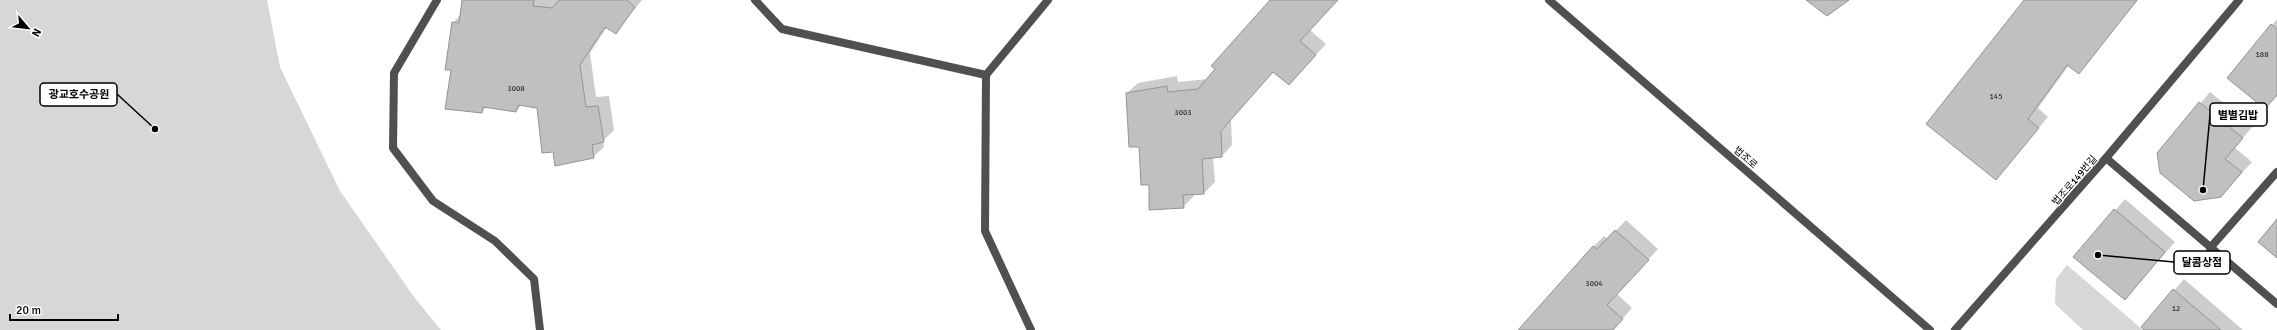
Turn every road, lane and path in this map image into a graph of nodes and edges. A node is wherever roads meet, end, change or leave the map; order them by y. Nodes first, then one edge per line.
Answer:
1 (437, 0) edge
2 (755, 0) edge
3 (1048, 0) edge
4 (1549, 0) edge
5 (2239, 0) edge
6 (986, 75) junction
7 (2106, 158) junction
8 (2277, 172) edge
9 (2210, 248) junction
10 (2277, 304) edge
11 (540, 330) edge
12 (1031, 330) edge
13 (1930, 330) edge
14 (1955, 330) edge

1 - 11 street
2 - 6 street
3 - 6 street
4 - 13 street, 법조로
5 - 7 street
6 - 12 street
7 - 9 street, 법조로149번길
7 - 14 street, 법조로149번길
8 - 9 street
9 - 10 street, 법조로149번길

